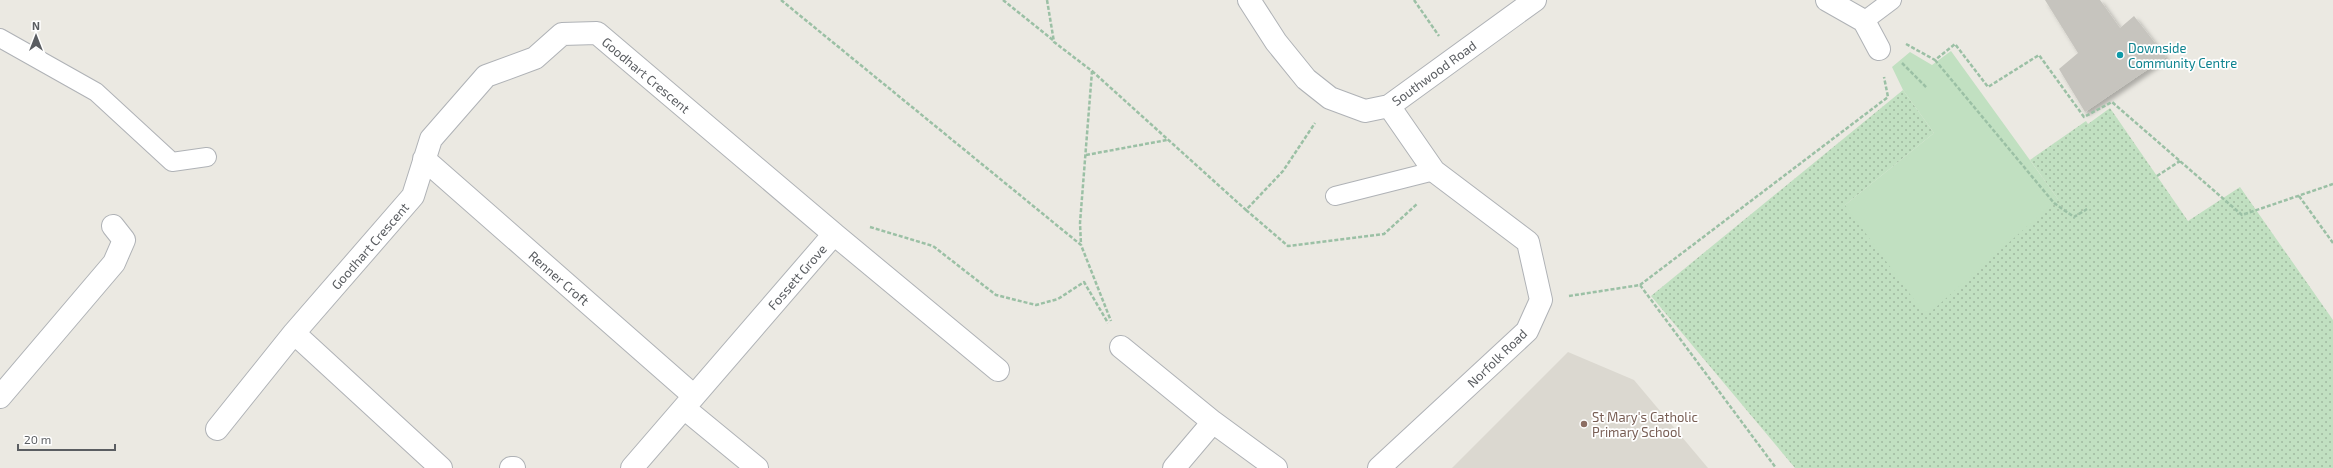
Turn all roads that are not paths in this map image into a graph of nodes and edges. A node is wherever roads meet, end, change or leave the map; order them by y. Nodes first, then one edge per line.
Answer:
1 (1249, 0) edge
2 (1535, 0) edge
3 (1827, 0) edge
4 (1892, 0) edge
5 (1864, 21) junction
6 (0, 38) edge
7 (1878, 47) road end
8 (1389, 106) junction
9 (207, 157) dead end
10 (424, 159) junction
11 (1434, 171) junction
12 (1335, 196) dead end
13 (113, 226) dead end
14 (834, 234) junction
15 (294, 333) junction
16 (1121, 347) road end
17 (998, 370) dead end
18 (0, 397) edge
19 (689, 402) junction
20 (1213, 422) junction
21 (217, 429) dead end
22 (441, 468) edge
23 (511, 468) edge
24 (514, 468) edge
25 (632, 468) edge
26 (757, 468) edge
27 (1174, 468) edge
28 (1276, 468) edge
29 (1379, 468) edge

1 - 8 street, Southwood Road
2 - 8 street, Southwood Road
3 - 5 street
4 - 5 lane
5 - 7 street
6 - 9 lane
8 - 11 street
10 - 14 street, Goodhart Crescent
10 - 15 street, Goodhart Crescent
10 - 19 street, Renner Croft
11 - 12 lane
11 - 29 street, Norfolk Road
13 - 18 street
14 - 17 street, Fossett Grove
14 - 19 street, Fossett Grove
15 - 21 street, Goodhart Crescent
15 - 22 street
16 - 20 street
19 - 25 street, Fossett Grove
19 - 26 street
20 - 27 street
20 - 28 street
23 - 24 street

